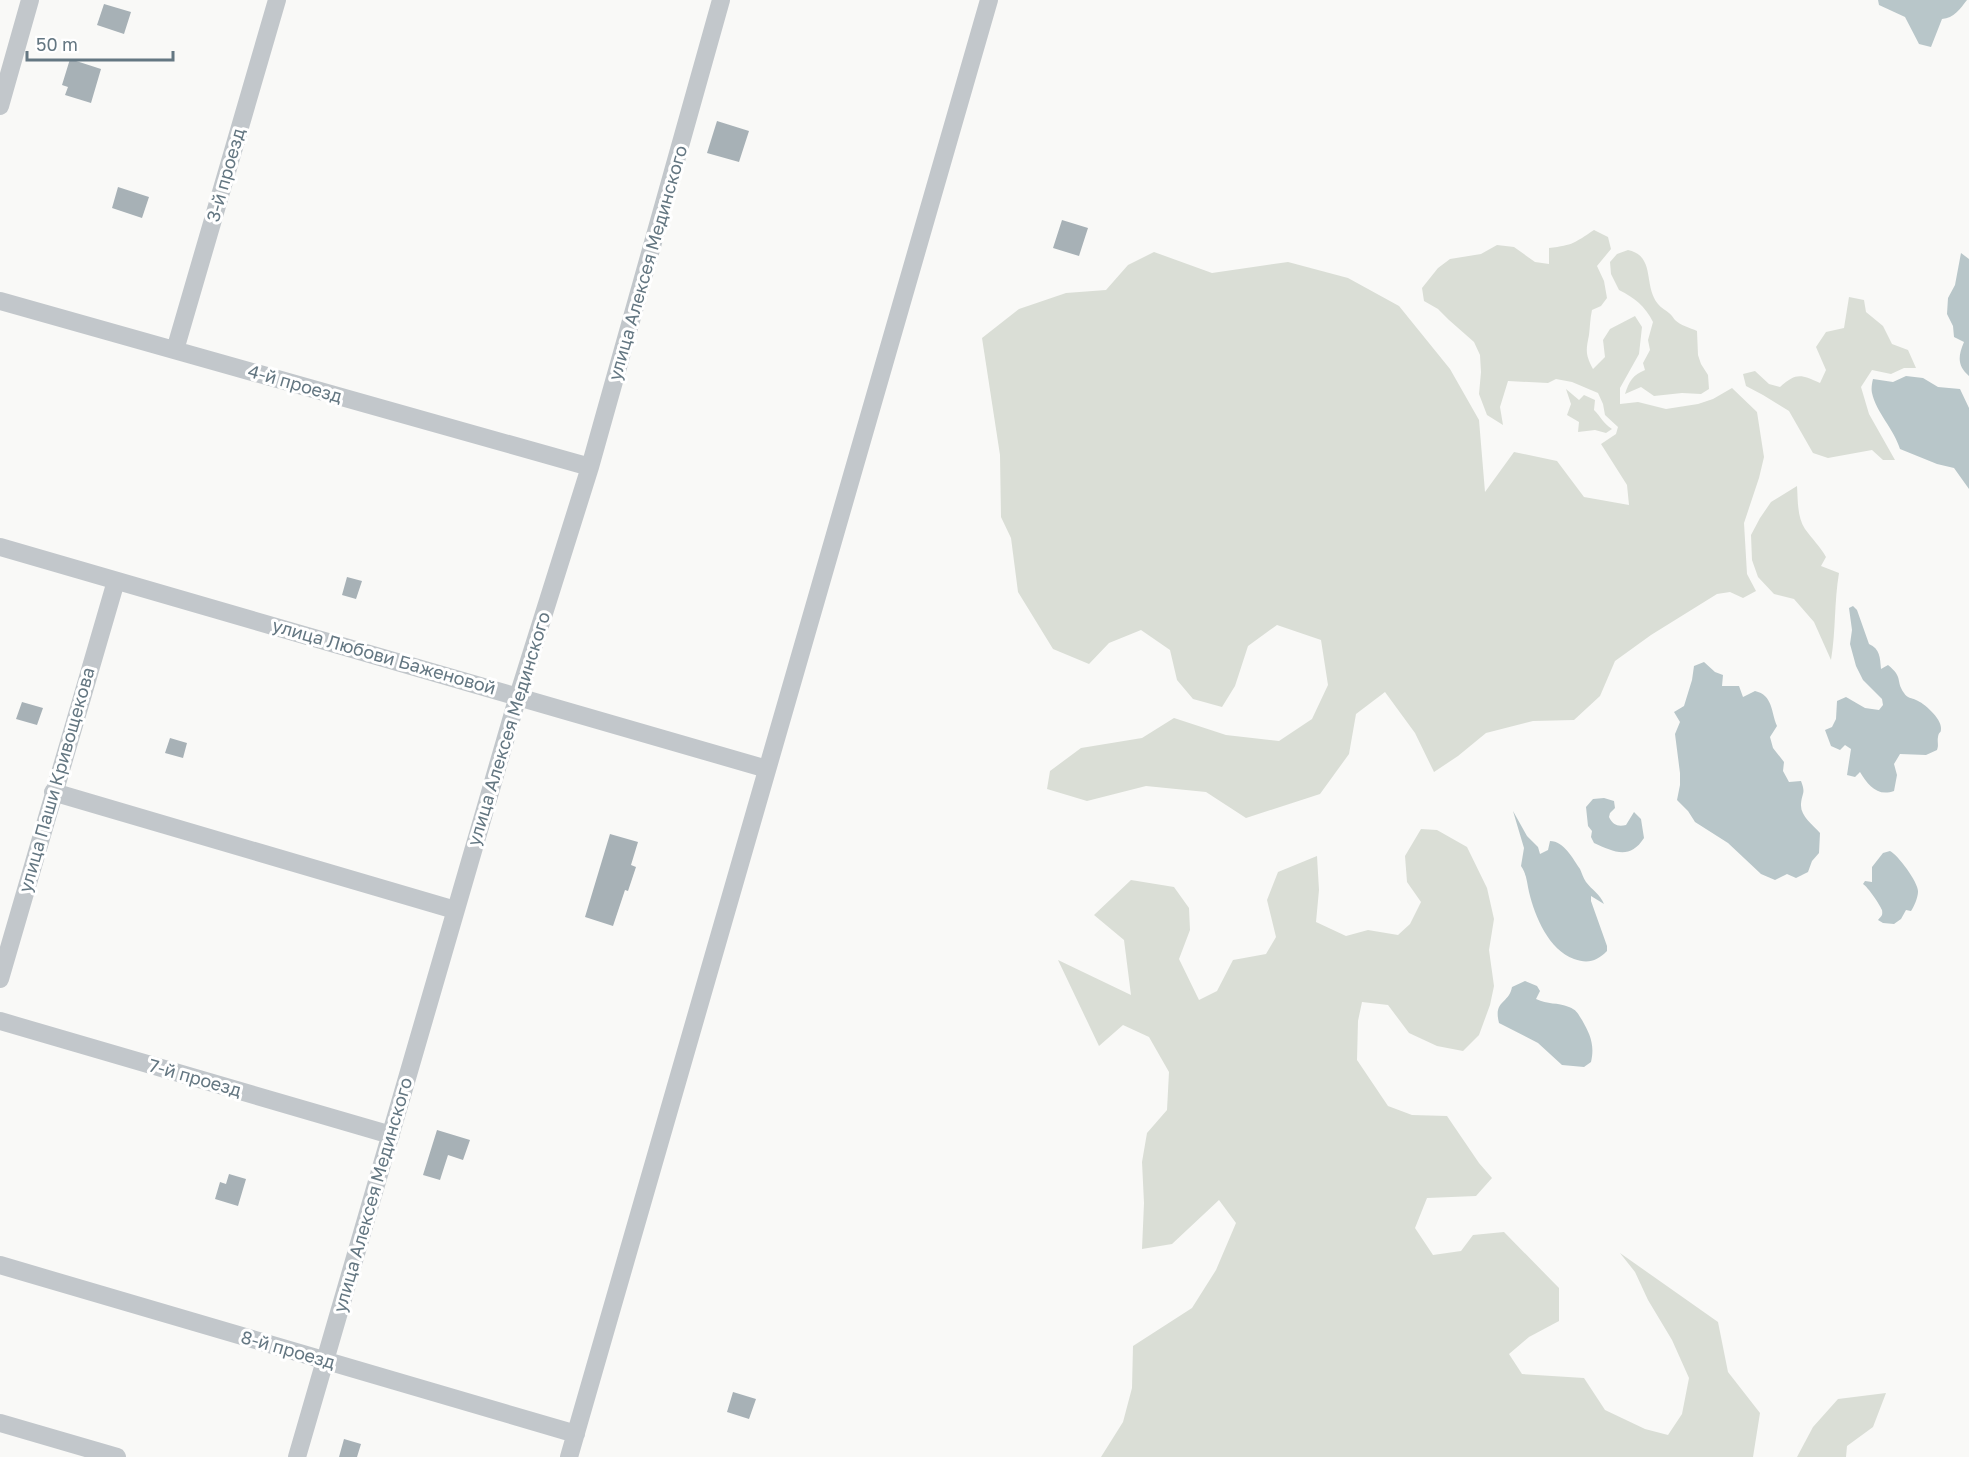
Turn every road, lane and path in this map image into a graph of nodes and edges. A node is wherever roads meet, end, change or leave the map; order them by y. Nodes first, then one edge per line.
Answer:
1 (30, 0) edge
2 (277, 0) edge
3 (722, 0) edge
4 (989, 0) edge
5 (0, 106) edge
6 (0, 301) edge
7 (175, 350) junction
8 (590, 467) junction
9 (0, 547) edge
10 (116, 581) junction
11 (518, 696) junction
12 (767, 769) junction
13 (53, 792) junction
14 (455, 910) junction
15 (0, 979) edge
16 (0, 1021) edge
17 (391, 1135) junction
18 (0, 1265) edge
19 (325, 1360) junction
20 (0, 1423) edge
21 (576, 1434) junction
22 (117, 1457) edge
23 (297, 1457) edge
24 (569, 1457) edge

1 - 5 street
2 - 7 street, 3-й проезд
3 - 8 street, улица Алексея Мединского
4 - 12 street
6 - 7 street, 4-й проезд
7 - 8 street, 4-й проезд
8 - 11 street, улица Алексея Мединского
9 - 10 street, улица Любови Баженовой
10 - 11 street, улица Любови Баженовой
10 - 13 street, улица Паши Кривощекова
11 - 12 street, улица Любови Баженовой
11 - 14 street, улица Алексея Мединского
12 - 21 street
13 - 14 street
13 - 15 street, улица Паши Кривощекова
14 - 17 street, улица Алексея Мединского
16 - 17 street, 7-й проезд
17 - 19 street, улица Алексея Мединского
18 - 19 street, 8-й проезд
19 - 21 street, 8-й проезд
19 - 23 street, улица Алексея Мединского
20 - 22 street
21 - 24 street

